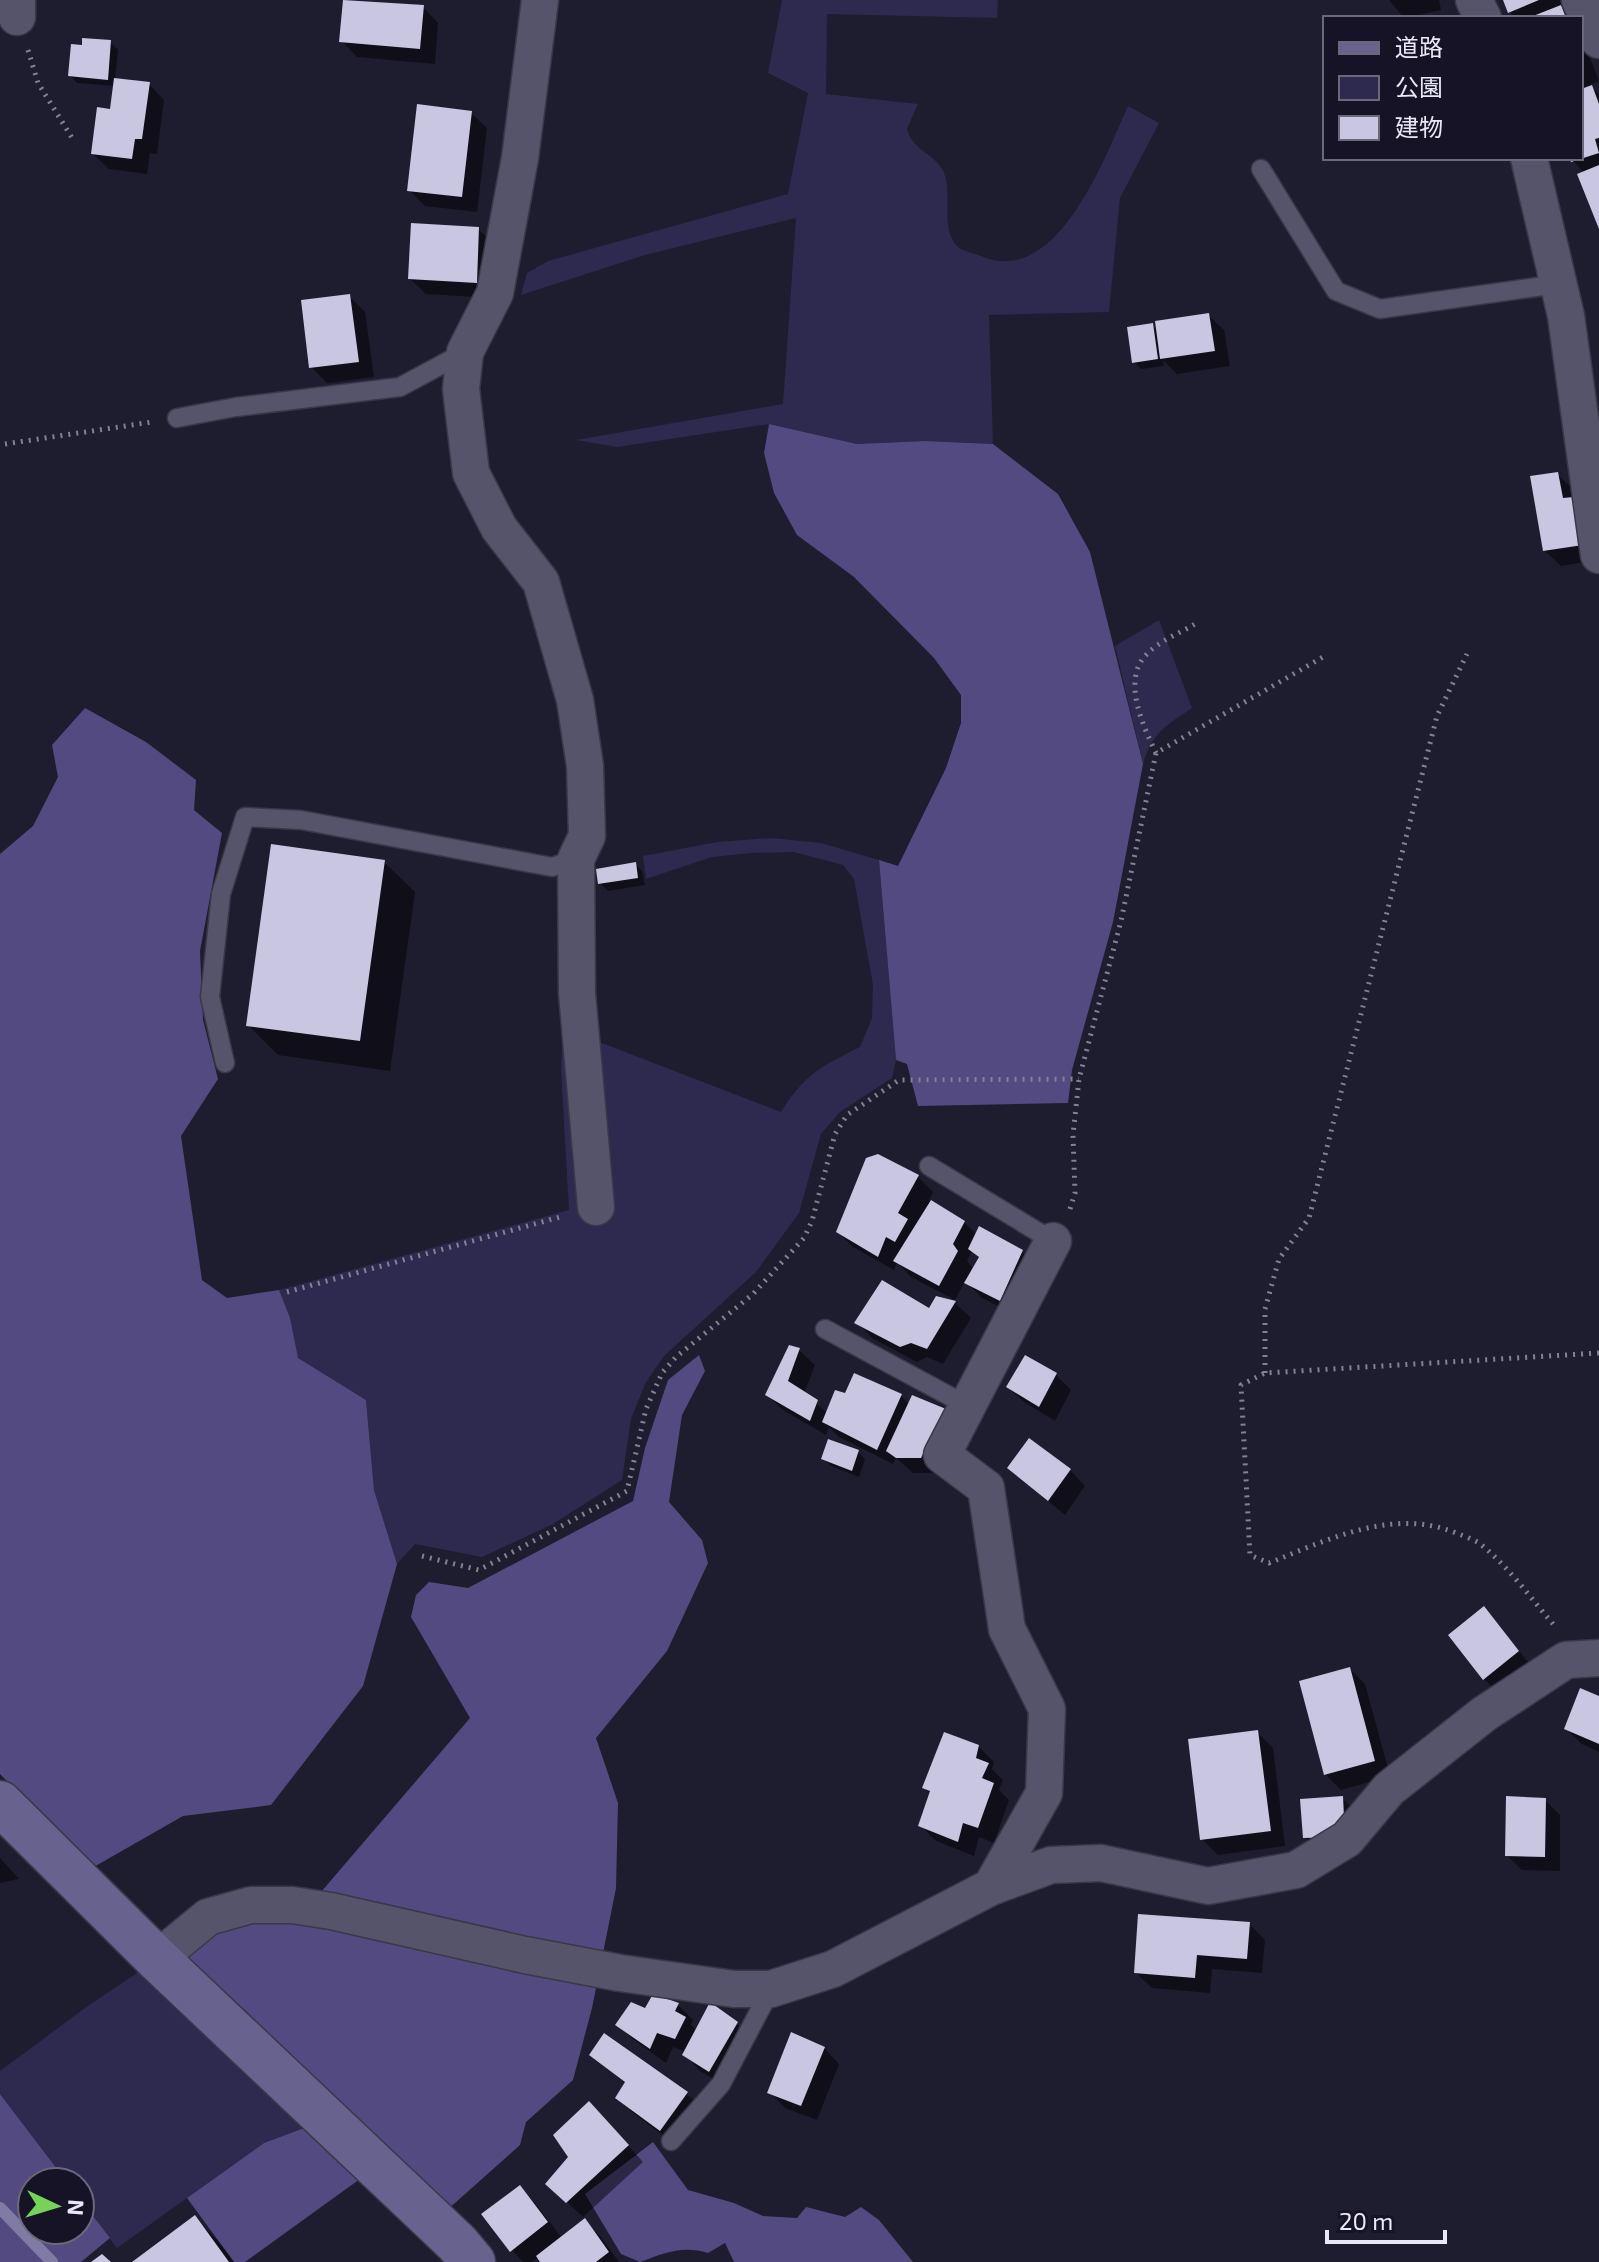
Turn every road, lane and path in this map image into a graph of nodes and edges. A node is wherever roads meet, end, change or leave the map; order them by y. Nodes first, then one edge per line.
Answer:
1 (540, 0) edge
2 (1580, 0) edge
3 (17, 9) edge
4 (1599, 40) edge
5 (74, 141) dead end
6 (1529, 160) edge
7 (1261, 169) dead end
8 (1558, 284) junction
9 (465, 352) junction
10 (177, 418) joint
11 (5, 444) dead end
12 (1599, 555) edge
13 (1195, 624) dead end
14 (1467, 654) dead end
15 (1323, 657) dead end
16 (1156, 753) junction
17 (576, 859) junction
18 (225, 1063) dead end
19 (1079, 1079) junction
20 (929, 1166) dead end
21 (596, 1207) joint
22 (1053, 1241) junction
23 (287, 1292) dead end
24 (825, 1329) dead end
25 (1599, 1353) edge
26 (1265, 1373) junction
27 (968, 1406) junction
28 (422, 1556) dead end
29 (1591, 1659) edge
30 (0, 1803) edge
31 (991, 1887) junction
32 (157, 1959) junction
33 (771, 1989) junction
34 (671, 2141) dead end
35 (473, 2262) edge

1 - 9 street
2 - 4 street
3 - 5 path
6 - 8 street
7 - 8 lane
8 - 12 street
9 - 10 lane
9 - 17 street
10 - 11 path
13 - 16 path
14 - 26 path
15 - 16 path
16 - 19 path
17 - 18 lane
17 - 21 street
19 - 22 path
19 - 28 path
20 - 22 lane
21 - 23 path
22 - 27 street
24 - 27 lane
25 - 26 path
26 - 29 path
27 - 31 street
29 - 31 street
30 - 32 street
31 - 33 street
32 - 33 street
32 - 35 street
33 - 34 lane

